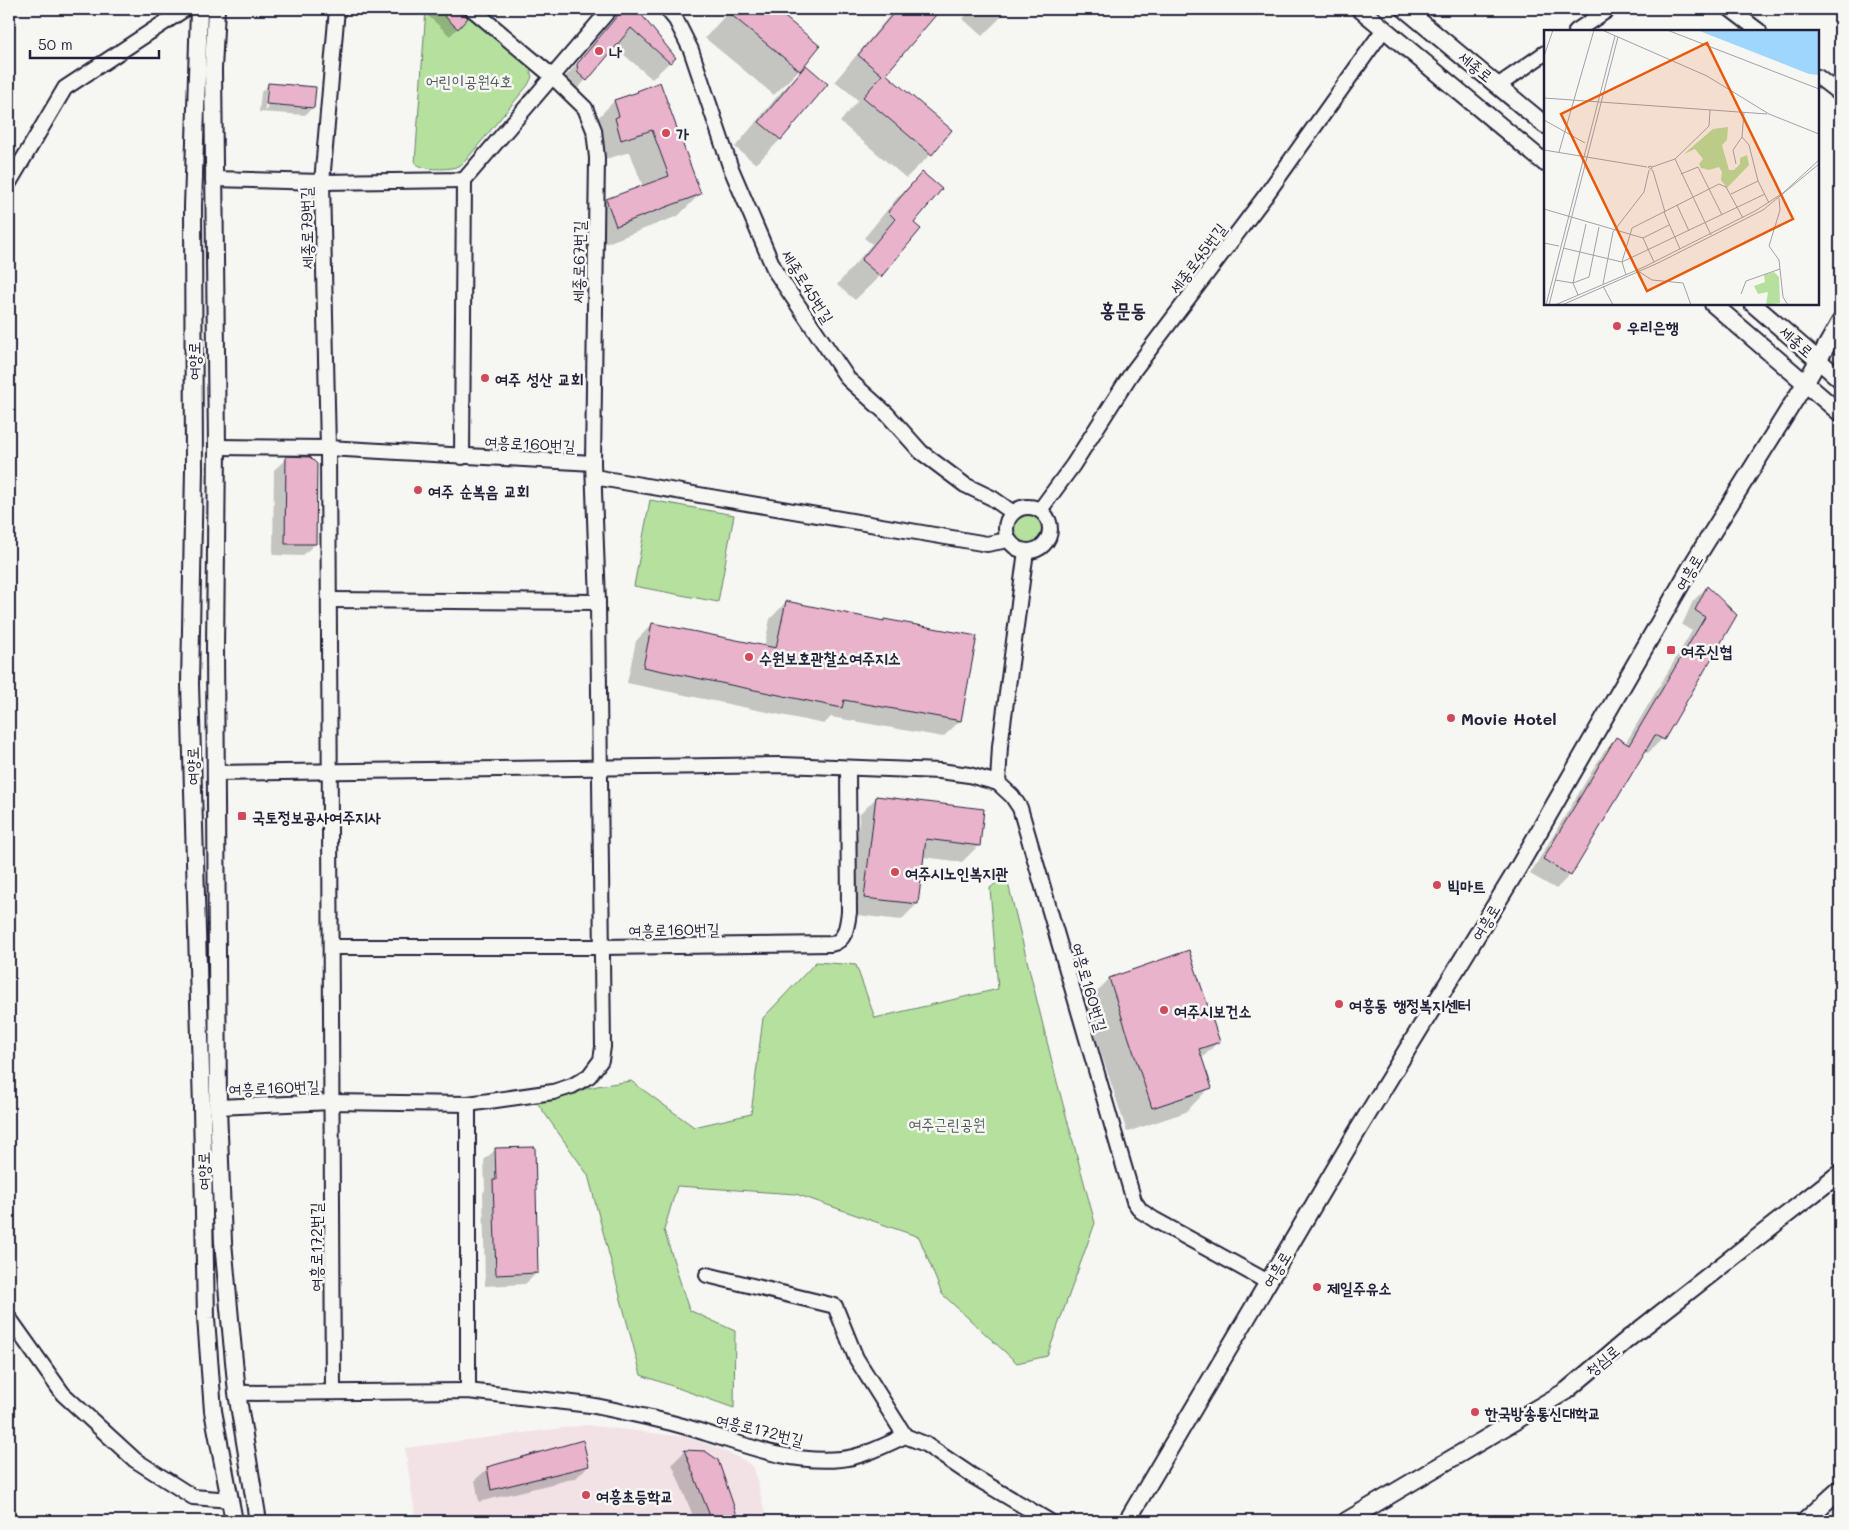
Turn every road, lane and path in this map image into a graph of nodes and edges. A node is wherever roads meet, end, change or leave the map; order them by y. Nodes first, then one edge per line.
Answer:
1 (185, 9) edge
2 (199, 9) edge
3 (216, 9) edge
4 (336, 9) edge
5 (472, 9) edge
6 (610, 9) edge
7 (667, 9) edge
8 (1360, 9) edge
9 (1400, 9) edge
10 (1405, 9) edge
11 (1609, 9) edge
12 (1730, 9) edge
13 (1384, 29) junction
14 (1578, 30) edge
15 (1758, 30) edge
16 (1544, 54) edge
17 (552, 76) junction
18 (1819, 78) edge
19 (1499, 85) junction
20 (1840, 94) edge
21 (1544, 124) edge
22 (1544, 161) edge
23 (213, 180) junction
24 (464, 180) junction
25 (9, 182) edge
26 (322, 182) junction
27 (1714, 305) edge
28 (1754, 305) edge
29 (1840, 322) edge
30 (1819, 360) junction
31 (1840, 379) edge
32 (1806, 382) junction
33 (1840, 413) edge
34 (217, 447) junction
35 (328, 448) junction
36 (462, 457) junction
37 (593, 470) junction
38 (1040, 510) junction
39 (1012, 512) junction
40 (1008, 540) junction
41 (1026, 551) junction
42 (329, 600) junction
43 (598, 602) junction
44 (600, 767) junction
45 (848, 768) junction
46 (330, 770) junction
47 (216, 773) junction
48 (192, 774) junction
49 (998, 784) junction
50 (331, 947) junction
51 (602, 947) junction
52 (332, 1102) junction
53 (468, 1104) junction
54 (218, 1107) junction
55 (1840, 1172) edge
56 (707, 1275) dead end
57 (1268, 1282) junction
58 (9, 1318) edge
59 (333, 1391) junction
60 (468, 1391) junction
61 (237, 1392) junction
62 (905, 1436) junction
63 (1840, 1489) edge
64 (253, 1496) junction
65 (230, 1500) junction
66 (234, 1521) edge
67 (258, 1521) edge
68 (1049, 1521) edge
69 (1127, 1521) edge
70 (1346, 1521) edge
71 (1804, 1521) edge

1 - 25 street
2 - 48 street, 여양로
3 - 23 street, 여양로
4 - 26 street, 세종로79번길
5 - 17 street
6 - 17 street
7 - 39 street, 세종로45번길
8 - 13 street
9 - 13 street
10 - 19 street, 세종로
11 - 14 street
12 - 15 street
13 - 22 street
13 - 38 street, 세종로45번길
16 - 19 street
17 - 24 street
17 - 37 street, 세종로67번길
18 - 20 street
19 - 21 street, 세종로
23 - 26 street
23 - 34 street, 여양로
24 - 26 street
24 - 36 street
26 - 35 street, 세종로79번길
27 - 32 street
28 - 30 street, 세종로
29 - 30 street, 여흥로
30 - 31 street, 세종로
30 - 32 street, 여흥로
32 - 33 street
32 - 57 street, 여흥로
34 - 35 street, 여흥로160번길
34 - 47 street, 여양로
35 - 36 street, 여흥로160번길
35 - 42 street, 여흥로160번길
36 - 37 street, 여흥로160번길
37 - 40 street
37 - 43 street, 여흥로160번길
38 - 39 street
38 - 41 street
39 - 40 street
40 - 41 street
41 - 49 street
42 - 43 street
42 - 46 street, 여흥로160번길
43 - 44 street, 여흥로160번길
44 - 45 street, 여흥로160번길
44 - 46 street, 여흥로160번길
44 - 51 street, 여흥로160번길
45 - 49 street, 여흥로160번길
45 - 51 street, 여흥로160번길
46 - 47 street, 여흥로160번길
46 - 50 street, 여흥로160번길
47 - 48 street
47 - 54 street, 여양로
48 - 65 street, 여양로
49 - 57 street, 여흥로160번길
50 - 51 street, 여흥로160번길
50 - 52 street, 여흥로160번길
51 - 53 street, 여흥로160번길
52 - 53 street, 여흥로160번길
52 - 54 street, 여흥로160번길
52 - 59 street, 여흥로172번길
53 - 60 street
54 - 61 street, 여양로
55 - 70 street, 청심로
56 - 62 street
57 - 69 street, 여흥로
58 - 65 street
59 - 60 street, 여흥로172번길
59 - 61 street, 여흥로172번길
60 - 62 street, 여흥로172번길
61 - 64 street, 여양로
62 - 68 street
63 - 71 street
64 - 65 street
64 - 67 street, 여양로
65 - 66 street, 여양로

